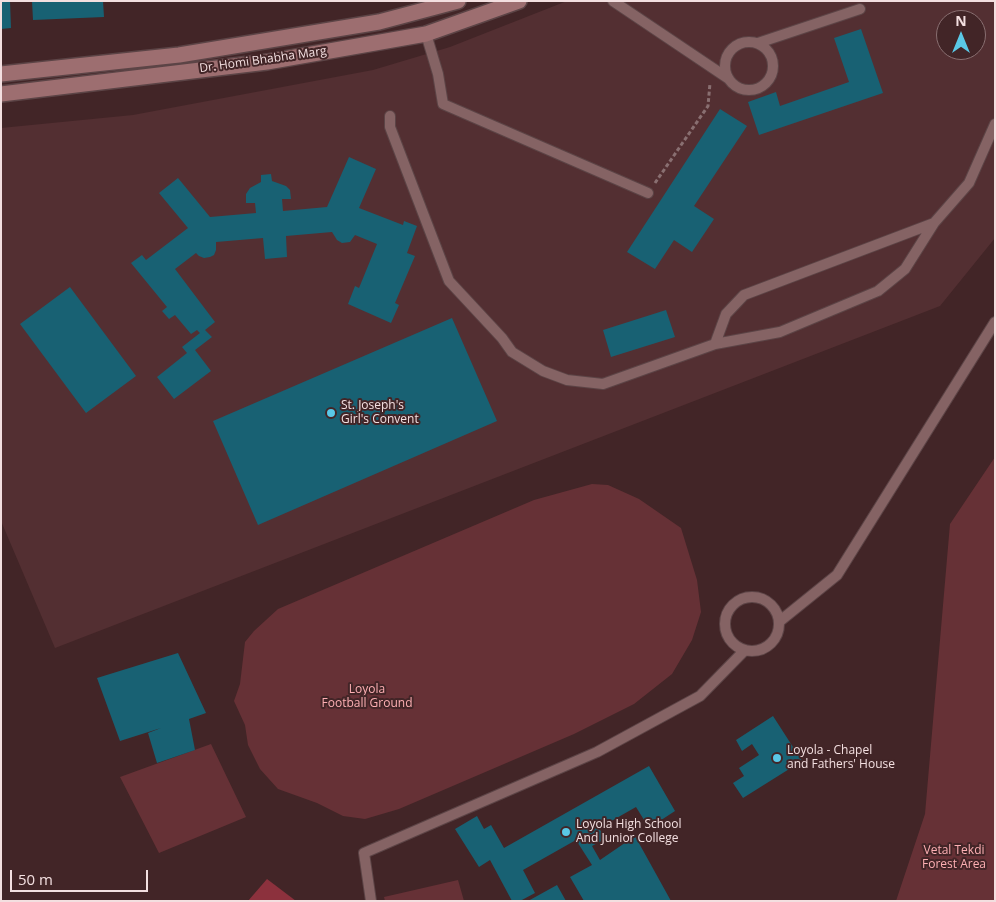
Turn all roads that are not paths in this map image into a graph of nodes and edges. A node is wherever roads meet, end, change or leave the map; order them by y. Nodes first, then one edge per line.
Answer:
1 (458, 1) edge
2 (519, 1) edge
3 (613, 1) edge
4 (860, 9) dead end
5 (426, 34) junction
6 (758, 43) junction
7 (1, 74) edge
8 (729, 79) junction
9 (1, 94) edge
10 (390, 116) dead end
11 (995, 124) edge
12 (648, 193) road end
13 (934, 223) junction
14 (995, 322) edge
15 (715, 344) junction
16 (780, 621) junction
17 (745, 650) junction
18 (371, 901) edge

1 - 7 main road, Dr. Homi Bhabha Marg
2 - 5 main road, Dr. Homi Bhabha Marg
3 - 8 lane
4 - 6 lane
5 - 9 main road, Dr. Homi Bhabha Marg
5 - 12 lane
6 - 8 lane
6 - 8 lane
10 - 15 lane
11 - 13 lane
13 - 15 lane
13 - 15 lane
14 - 16 lane
16 - 17 lane
16 - 17 lane
17 - 18 lane

